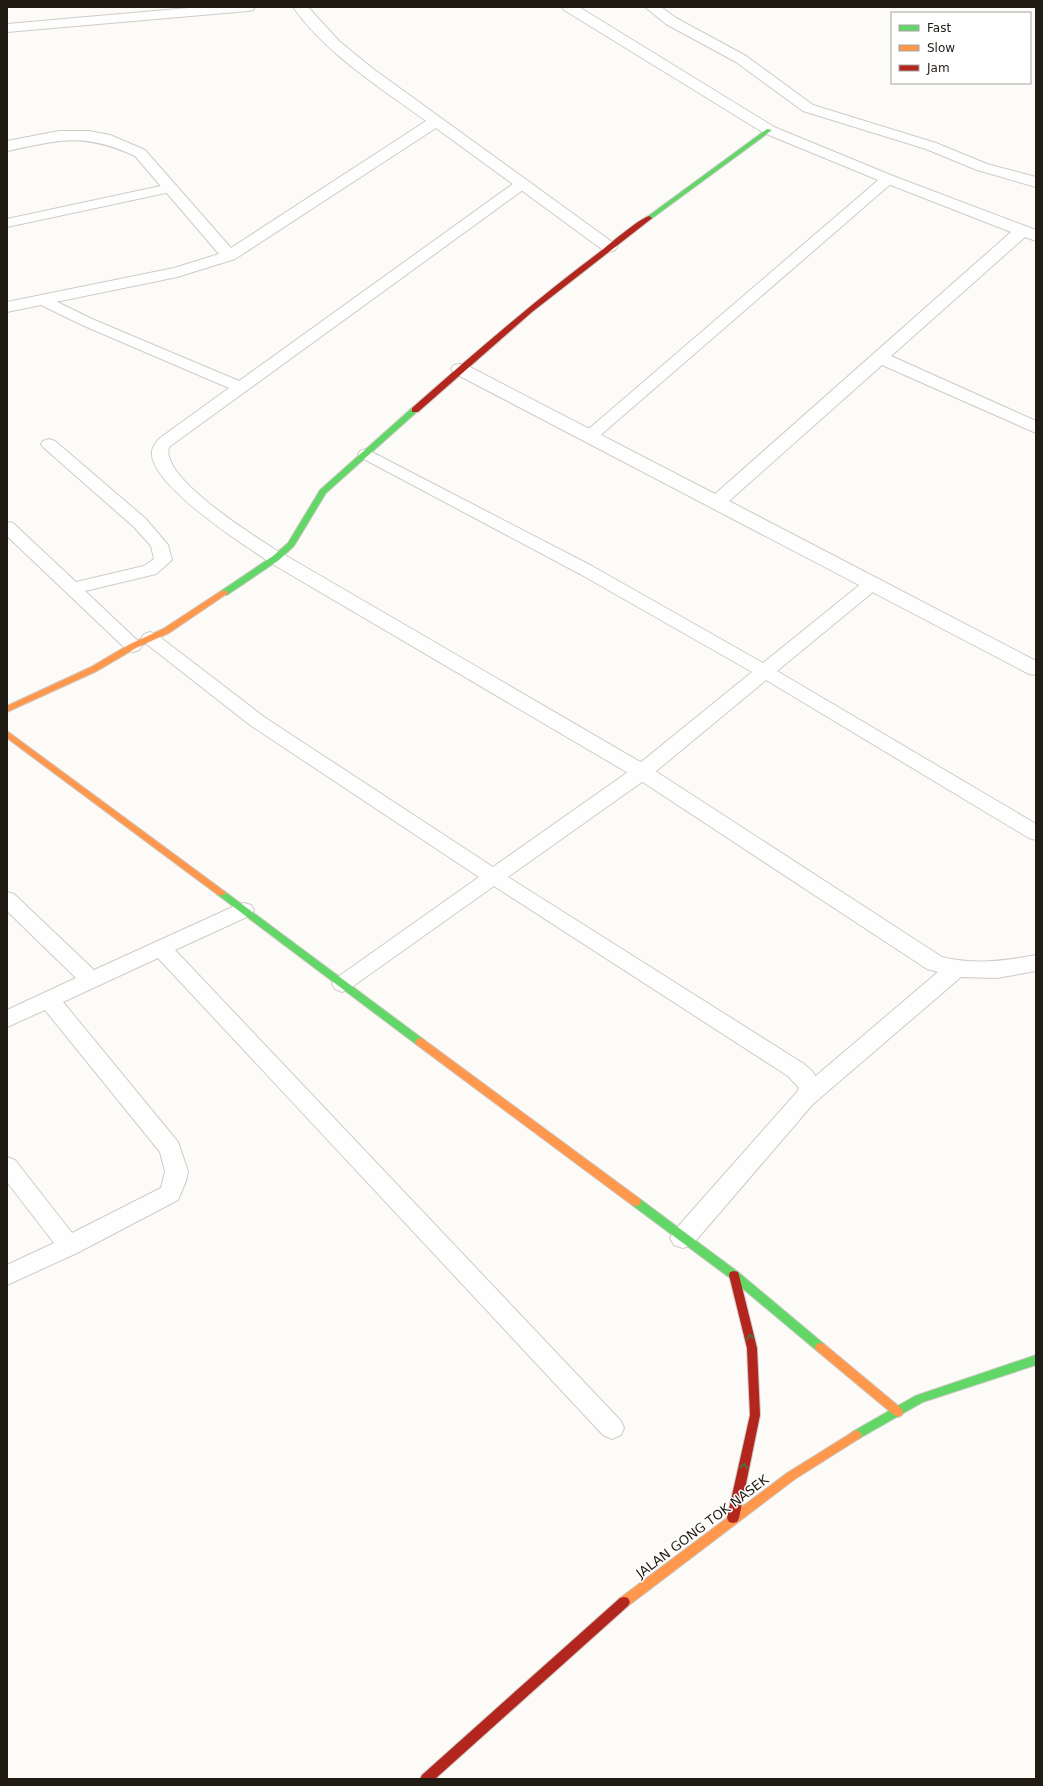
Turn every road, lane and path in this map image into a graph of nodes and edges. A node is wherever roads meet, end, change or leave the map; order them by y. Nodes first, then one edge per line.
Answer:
1 (248, 7) edge
2 (300, 7) edge
3 (569, 7) edge
4 (652, 7) edge
5 (7, 28) edge
6 (436, 121) junction
7 (769, 130) junction
8 (7, 146) edge
9 (888, 179) junction
10 (1036, 182) edge
11 (522, 184) junction
12 (170, 188) junction
13 (7, 223) edge
14 (1029, 234) edge
15 (609, 247) junction
16 (229, 256) junction
17 (42, 300) junction
18 (7, 308) edge
19 (881, 358) junction
20 (460, 369) junction
21 (239, 387) junction
22 (1036, 428) edge
23 (590, 436) junction
24 (49, 444) dead end
25 (366, 454) junction
26 (717, 502) junction
27 (7, 527) edge
28 (276, 558) junction
29 (873, 583) junction
30 (71, 589) junction
31 (142, 642) junction
32 (1036, 669) edge
33 (765, 672) junction
34 (7, 710) edge
35 (7, 734) edge
36 (642, 772) junction
37 (1036, 833) edge
38 (494, 877) junction
39 (7, 899) edge
40 (244, 910) junction
41 (161, 948) junction
42 (1036, 963) edge
43 (955, 970) junction
44 (90, 980) junction
45 (342, 984) junction
46 (48, 1000) junction
47 (7, 1019) edge
48 (805, 1098) junction
49 (7, 1166) edge
50 (683, 1238) junction
51 (68, 1246) junction
52 (734, 1275) junction
53 (7, 1276) edge
54 (1036, 1360) edge
55 (898, 1412) junction
56 (612, 1428) dead end
57 (733, 1518) junction
58 (426, 1779) edge

1 - 5 street
2 - 6 street
3 - 7 street
4 - 10 street
6 - 11 street
6 - 16 street
7 - 9 street
7 - 15 street
8 - 12 street
9 - 14 street
9 - 23 lane
11 - 15 street
11 - 21 lane
12 - 13 lane
12 - 16 street
14 - 19 street
15 - 20 street
16 - 17 street
17 - 18 street
17 - 21 lane
19 - 22 street
19 - 26 street
20 - 23 street
20 - 25 street
21 - 28 lane
23 - 26 street
24 - 30 lane
25 - 28 street
25 - 33 lane
26 - 29 street
27 - 30 lane
28 - 31 street
28 - 36 street
29 - 32 street
29 - 33 lane
30 - 31 lane
31 - 34 street
31 - 38 lane
33 - 36 lane
33 - 37 lane
35 - 40 street
36 - 38 lane
36 - 43 street
38 - 45 lane
38 - 48 lane
39 - 44 lane
40 - 41 lane
40 - 45 street
41 - 44 lane
41 - 56 lane
42 - 43 street
43 - 48 street
44 - 46 lane
45 - 50 street
46 - 47 lane
46 - 51 lane
48 - 50 street
49 - 51 lane
50 - 52 street
51 - 53 lane
52 - 55 street
57 -> 52 street
54 - 55 street, JALAN GONG TOK NASEK
55 - 57 street, JALAN GONG TOK NASEK
57 - 58 street, JALAN GONG TOK NASEK

